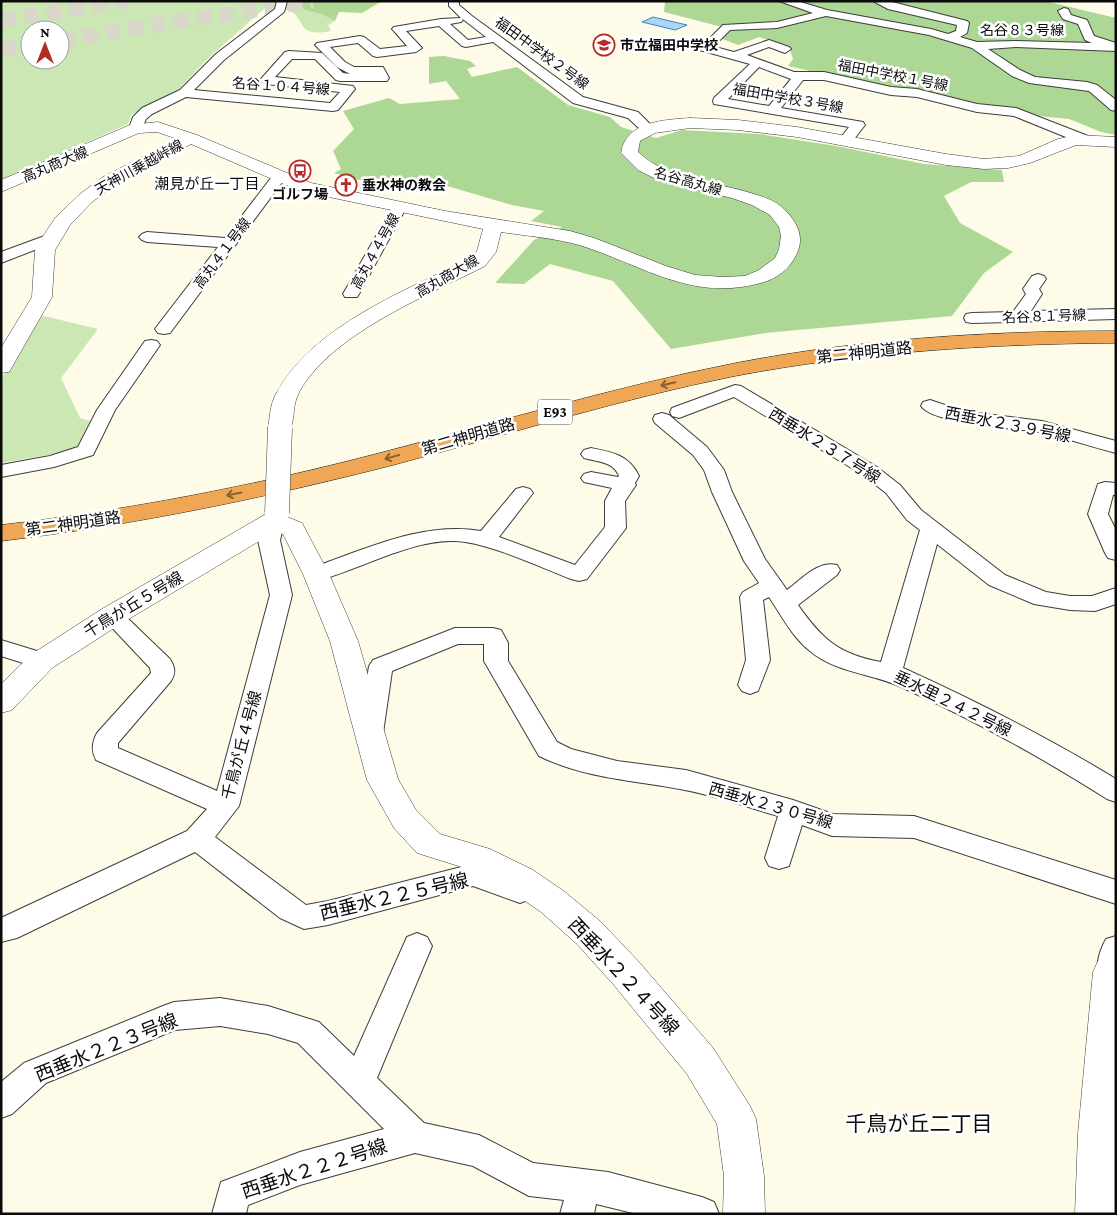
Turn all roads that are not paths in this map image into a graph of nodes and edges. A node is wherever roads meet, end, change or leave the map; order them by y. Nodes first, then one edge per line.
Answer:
1 (282, 1) edge
2 (454, 1) edge
3 (784, 1) edge
4 (880, 2) edge
5 (1064, 11) dead end
6 (826, 13) junction
7 (468, 18) junction
8 (441, 22) junction
9 (752, 37) dead end
10 (949, 37) junction
11 (496, 38) junction
12 (715, 39) dead end
13 (769, 43) junction
14 (696, 46) dead end
15 (976, 46) junction
16 (1115, 47) edge
17 (785, 49) dead end
18 (735, 56) junction
19 (758, 62) junction
20 (800, 76) junction
21 (184, 94) junction
22 (1116, 107) edge
23 (772, 110) junction
24 (136, 128) junction
25 (648, 129) junction
26 (191, 138) junction
27 (1083, 139) junction
28 (846, 140) junction
29 (1116, 142) edge
30 (279, 178) junction
31 (1, 186) edge
32 (399, 208) junction
33 (492, 226) junction
34 (147, 237) dead end
35 (50, 239) junction
36 (230, 243) junction
37 (1, 258) edge
38 (1038, 279) dead end
39 (351, 294) dead end
40 (1116, 314) edge
41 (1019, 316) junction
42 (972, 318) dead end
43 (1116, 324) edge
44 (164, 329) dead end
45 (1116, 336) edge
46 (152, 345) dead end
47 (1, 367) edge
48 (930, 406) dead end
49 (671, 415) joint
50 (1111, 445) edge
51 (591, 454) dead end
52 (1, 471) edge
53 (591, 478) dead end
54 (626, 485) junction
55 (1116, 489) edge
56 (523, 493) dead end
57 (1, 514) edge
58 (276, 517) junction
59 (931, 529) junction
60 (1, 533) edge
61 (486, 539) junction
62 (1116, 553) edge
63 (830, 570) dead end
64 (316, 574) junction
65 (778, 594) junction
66 (1116, 595) edge
67 (112, 616) junction
68 (1, 648) edge
69 (42, 661) junction
70 (890, 672) junction
71 (750, 685) dead end
72 (1, 702) edge
73 (370, 737) junction
74 (1116, 792) edge
75 (226, 806) junction
76 (793, 810) junction
77 (197, 839) junction
78 (780, 858) dead end
79 (1116, 892) edge
80 (553, 902) junction
81 (1, 930) edge
82 (417, 946) dead end
83 (1114, 965) edge
84 (359, 1082) junction
85 (1, 1102) edge
86 (415, 1136) junction
87 (580, 1200) edge
88 (662, 1208) edge
89 (229, 1214) edge
90 (702, 1214) edge
91 (744, 1214) edge
92 (1096, 1214) edge

1 - 21 street
2 - 7 street, 福田中学校２号線
3 - 6 street, 名谷８３号線
4 - 10 street
5 - 16 street
6 - 10 street, 名谷８３号線
6 - 12 street
7 - 8 street
7 - 11 street, 福田中学校２号線
8 - 11 street
8 - 21 street, 名谷１０４号線
9 - 13 street
10 - 15 street, 名谷８３号線
11 - 25 street, 福田中学校２号線
13 - 17 street
13 - 18 street
14 - 18 street, 福田中学校１号線
15 - 16 street, 名谷８３号線
15 - 22 street
18 - 19 street, 福田中学校１号線
19 - 20 street, 福田中学校１号線
19 - 23 street, 福田中学校３号線
20 - 23 street
20 - 27 street, 福田中学校１号線
21 - 24 street
23 - 28 street, 福田中学校３号線
24 - 26 street, 天神川乗越峠線
24 - 31 street, 高丸商大線
25 - 28 street
25 - 33 street, 名谷高丸線
26 - 30 street
26 - 35 street, 天神川乗越峠線
27 - 28 street
27 - 29 street
30 - 32 street
30 - 36 street, 高丸４１号線
32 - 33 street
32 - 39 street, 高丸４４号線
33 - 58 street, 高丸商大線, bridge
34 - 36 street
35 - 37 street
35 - 47 street, 天神川乗越峠線
36 - 44 street, 高丸４１号線
38 - 41 street
40 - 41 street, 名谷８１号線
41 - 42 street, 名谷８１号線
43 - 57 highway, 第二神明道路 / E93
45 -> 60 highway, 第二神明道路 / E93
46 - 52 street
48 - 50 street, 西垂水２３９号線
49 - 59 street, 西垂水２３７号線
49 - 65 street, 垂水里２４２号線
51 - 54 street
53 - 54 street
54 - 61 street
55 - 62 street
56 - 61 street
58 - 64 street, 西垂水２２４号線
58 - 67 street, 千鳥が丘５号線
58 - 75 street, 千鳥が丘４号線
59 - 66 street, 西垂水２３７号線
59 - 70 street
61 - 64 street
63 - 65 street
64 - 73 street, 西垂水２２４号線
65 - 70 street, 垂水里２４２号線
65 - 71 street
67 - 69 street, 千鳥が丘５号線
67 - 75 street
68 - 69 street
69 - 72 street, 千鳥が丘５号線
70 - 74 street, 垂水里２４２号線
73 - 76 street, 西垂水２３０号線
73 - 80 street, 西垂水２２４号線
75 - 77 street, 千鳥が丘４号線
76 - 78 street
76 - 79 street, 西垂水２３０号線
77 - 80 street, 西垂水２２５号線
77 - 81 street, 千鳥が丘４号線
80 - 91 street, 西垂水２２４号線
82 - 84 street
83 - 92 street
84 - 85 street, 西垂水２２３号線
84 - 86 street, 西垂水２２３号線
86 - 87 street
86 - 89 street, 西垂水２２２号線
87 - 88 street
88 - 90 street

